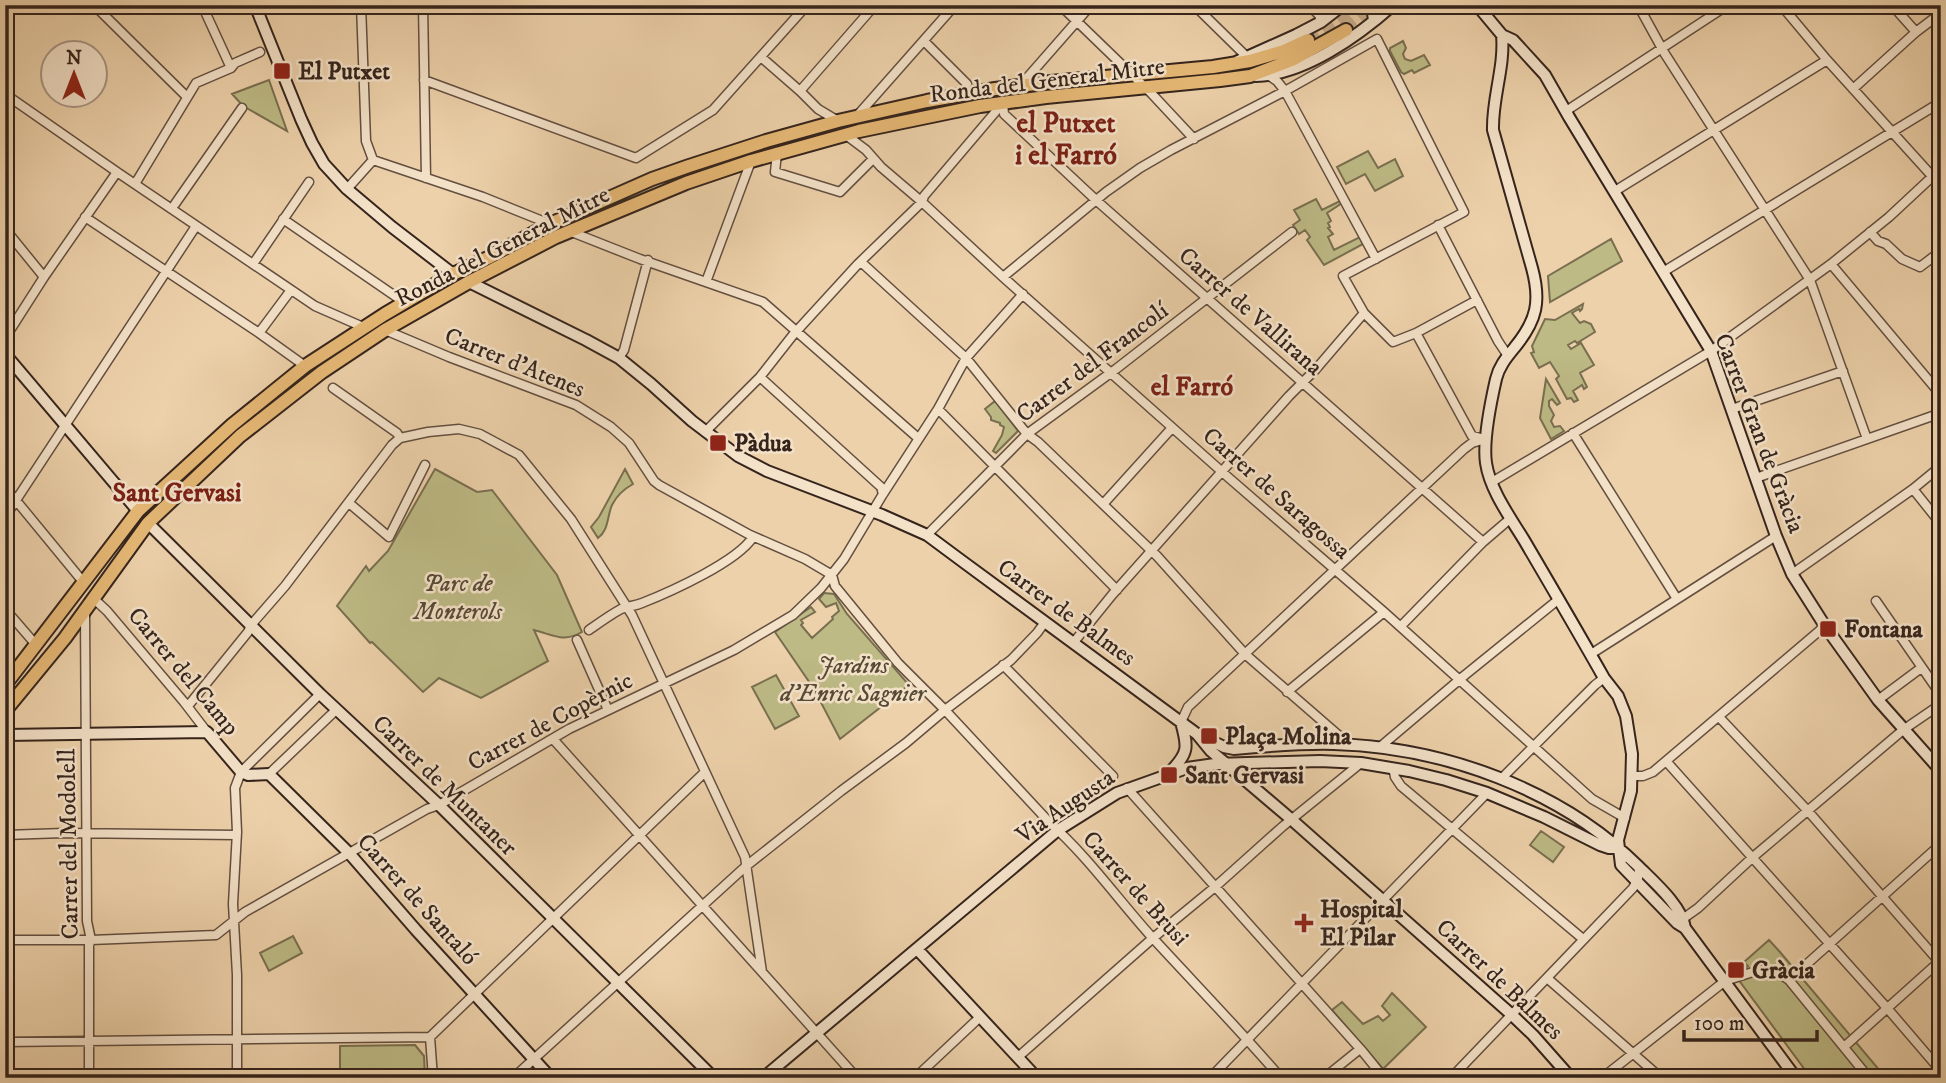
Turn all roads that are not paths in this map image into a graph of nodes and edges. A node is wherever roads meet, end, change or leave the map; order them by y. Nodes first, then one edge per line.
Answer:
1 (94, 5) edge
2 (202, 5) edge
3 (255, 5) edge
4 (360, 5) edge
5 (423, 5) edge
6 (807, 5) edge
7 (875, 5) edge
8 (954, 5) edge
9 (1060, 5) edge
10 (1091, 5) edge
11 (1194, 5) edge
12 (1309, 5) edge
13 (1343, 5) edge
14 (1372, 5) edge
15 (1393, 5) edge
16 (1478, 5) edge
17 (1638, 5) edge
18 (1728, 5) edge
19 (1781, 5) edge
20 (1892, 5) edge
21 (1941, 13) edge
22 (1374, 21) junction
23 (1076, 22) junction
24 (1321, 22) junction
25 (1346, 30) tunnel mouth
26 (1916, 32) junction
27 (1502, 35) junction
28 (1308, 40) tunnel mouth
29 (924, 41) junction
30 (1663, 47) junction
31 (260, 52) dead end
32 (761, 57) junction
33 (1248, 59) junction
34 (1827, 60) junction
35 (231, 68) junction
36 (1131, 74) junction
37 (1261, 74) junction
38 (424, 80) junction
39 (967, 84) dead end
40 (1020, 86) junction
41 (1144, 87) junction
42 (1853, 89) junction
43 (800, 91) junction
44 (1285, 91) junction
45 (5, 94) edge
46 (187, 97) junction
47 (1941, 102) edge
48 (1003, 103) junction
49 (242, 108) dead end
50 (1566, 111) junction
51 (856, 117) junction
52 (838, 121) junction
53 (1713, 130) junction
54 (1892, 133) junction
55 (846, 135) junction
56 (1194, 139) junction
57 (777, 153) junction
58 (873, 159) junction
59 (373, 160) junction
60 (751, 161) junction
61 (117, 172) junction
62 (1933, 176) junction
63 (426, 178) junction
64 (309, 182) dead end
65 (135, 184) junction
66 (1941, 186) edge
67 (347, 188) junction
68 (1615, 191) junction
69 (1097, 201) junction
70 (922, 202) junction
71 (176, 204) dead end
72 (1765, 210) junction
73 (85, 217) junction
74 (284, 219) junction
75 (550, 223) junction
76 (1438, 225) junction
77 (196, 226) junction
78 (5, 229) edge
79 (569, 231) junction
80 (1292, 232) dead end
81 (1870, 232) junction
82 (1941, 251) edge
83 (1376, 259) junction
84 (648, 260) junction
85 (861, 262) junction
86 (253, 264) junction
87 (1831, 264) junction
88 (167, 272) junction
89 (1663, 272) junction
90 (453, 274) junction
91 (44, 277) junction
92 (1003, 278) junction
93 (1810, 280) junction
94 (469, 282) junction
95 (706, 282) junction
96 (291, 290) junction
97 (1023, 294) junction
98 (1206, 299) junction
99 (1477, 300) junction
100 (405, 302) junction
101 (1364, 313) junction
102 (363, 327) junction
103 (385, 330) junction
104 (797, 332) junction
105 (259, 333) junction
106 (1416, 333) junction
107 (5, 338) edge
108 (1711, 351) junction
109 (5, 354) edge
110 (1508, 356) junction
111 (619, 358) junction
112 (966, 358) junction
113 (305, 366) junction
114 (1843, 371) junction
115 (1111, 372) junction
116 (760, 377) junction
117 (1941, 377) edge
118 (1303, 383) junction
119 (1932, 384) junction
120 (333, 388) dead end
121 (1941, 395) edge
122 (938, 409) junction
123 (1732, 409) junction
124 (1941, 413) edge
125 (66, 425) junction
126 (1171, 429) dead end
127 (705, 432) junction
128 (1573, 433) junction
129 (1027, 434) junction
130 (400, 438) junction
131 (918, 438) junction
132 (1486, 439) junction
133 (1867, 439) junction
134 (425, 465) dead end
135 (994, 466) junction
136 (1941, 466) edge
137 (1222, 471) junction
138 (1756, 478) junction
139 (1492, 482) junction
140 (5, 487) edge
141 (1422, 488) junction
142 (1913, 489) junction
143 (883, 494) junction
144 (16, 500) junction
145 (1105, 502) dead end
146 (349, 503) junction
147 (138, 511) junction
148 (873, 511) junction
149 (5, 517) edge
150 (1511, 519) junction
151 (148, 523) junction
152 (1941, 524) edge
153 (926, 535) junction
154 (1776, 536) junction
155 (753, 537) junction
156 (1483, 542) junction
157 (1152, 551) junction
158 (1335, 570) junction
159 (1792, 574) junction
160 (832, 575) junction
161 (84, 583) junction
162 (1117, 590) junction
163 (93, 598) junction
164 (1559, 599) junction
165 (1677, 599) junction
166 (1876, 601) dead end
167 (628, 607) junction
168 (5, 608) edge
169 (85, 610) junction
170 (1384, 612) junction
171 (1045, 622) junction
172 (251, 625) junction
173 (1402, 625) dead end
174 (1825, 626) junction
175 (589, 631) dead end
176 (577, 640) dead end
177 (1074, 642) junction
178 (37, 646) junction
179 (1245, 654) junction
180 (1591, 654) junction
181 (1003, 665) junction
182 (1921, 668) junction
183 (1604, 678) junction
184 (1460, 680) junction
185 (663, 683) junction
186 (5, 685) edge
187 (1287, 692) junction
188 (320, 694) junction
189 (1941, 695) edge
190 (1878, 701) junction
191 (1941, 705) edge
192 (187, 706) junction
193 (336, 710) junction
194 (608, 710) junction
195 (945, 710) junction
196 (5, 711) edge
197 (1719, 717) junction
198 (1181, 722) junction
199 (1903, 730) junction
200 (207, 732) junction
201 (85, 734) junction
202 (5, 735) edge
203 (1199, 735) junction
204 (553, 739) junction
205 (1358, 746) junction
206 (1380, 747) junction
207 (1534, 747) junction
208 (1366, 760) junction
209 (1666, 761) junction
210 (1227, 764) junction
211 (1393, 768) junction
212 (1941, 771) edge
213 (241, 772) junction
214 (705, 772) junction
215 (269, 774) junction
216 (1168, 774) junction
217 (1113, 776) dead end
218 (1632, 776) junction
219 (1501, 779) junction
220 (1127, 788) junction
221 (1487, 793) junction
222 (439, 805) junction
223 (1808, 810) junction
224 (1625, 818) junction
225 (1292, 820) junction
226 (1452, 829) junction
227 (1058, 830) junction
228 (87, 834) junction
229 (5, 835) edge
230 (236, 835) junction
231 (640, 836) junction
232 (1941, 844) edge
233 (1617, 849) junction
234 (349, 852) junction
235 (1753, 857) junction
236 (745, 867) junction
237 (1639, 868) junction
238 (1637, 881) junction
239 (1215, 887) junction
240 (1882, 897) junction
241 (1382, 900) junction
242 (704, 904) junction
243 (553, 919) junction
244 (234, 922) junction
245 (1685, 923) junction
246 (1153, 938) junction
247 (1583, 939) junction
248 (5, 940) edge
249 (91, 940) junction
250 (1830, 944) junction
251 (917, 949) junction
252 (1940, 962) edge
253 (762, 972) junction
254 (1547, 978) junction
255 (1789, 980) junction
256 (1725, 981) junction
257 (617, 983) junction
258 (1301, 983) junction
259 (476, 995) junction
260 (1887, 1008) junction
261 (1512, 1015) junction
262 (980, 1017) junction
263 (817, 1033) junction
264 (430, 1037) junction
265 (1247, 1038) junction
266 (237, 1039) junction
267 (89, 1041) junction
268 (5, 1042) edge
269 (1844, 1047) junction
270 (1360, 1049) junction
271 (1633, 1053) junction
272 (1018, 1057) junction
273 (533, 1059) junction
274 (1941, 1071) edge
275 (89, 1078) edge
276 (237, 1078) edge
277 (433, 1078) edge
278 (513, 1078) edge
279 (551, 1078) edge
280 (714, 1078) edge
281 (763, 1078) edge
282 (857, 1078) edge
283 (915, 1078) edge
284 (1037, 1078) edge
285 (1210, 1078) edge
286 (1281, 1078) edge
287 (1324, 1078) edge
288 (1384, 1078) edge
289 (1451, 1078) edge
290 (1571, 1078) edge
291 (1602, 1078) edge
292 (1661, 1078) edge
293 (1796, 1078) edge
294 (1869, 1078) edge

1 - 46 street
2 - 35 street
3 - 67 main road
4 - 59 street
5 - 38 street
6 - 32 street
7 - 43 street
8 - 29 street
9 - 23 street
10 - 23 street
11 - 33 street
12 - 24 street
13 - 24 main road, Ronda del General Mitre
14 - 22 main road
15 - 22 main road, Ronda del General Mitre
16 - 27 main road, Carrer Gran de Gràcia
17 - 30 street
18 - 30 street
19 - 34 street
20 - 26 street
21 - 26 street
22 - 37 main road, Ronda del General Mitre
23 - 36 street
23 - 40 street
24 - 33 main road, Ronda del General Mitre
25 - 37 main road, Ronda del General Mitre
26 - 42 street
27 - 50 main road, Carrer Gran de Gràcia
27 - 110 main road
28 - 33 main road, Ronda del General Mitre
29 - 39 street
29 - 51 street
30 - 50 street
30 - 53 street
31 - 35 street
32 - 38 street
32 - 43 street
33 - 36 main road, Ronda del General Mitre
33 - 37 street
34 - 42 street
34 - 53 street
35 - 46 street
36 - 40 main road, Ronda del General Mitre
36 - 41 street
37 - 41 main road, Ronda del General Mitre
37 - 44 street
38 - 63 street
40 - 48 main road
40 - 51 main road, Ronda del General Mitre
41 - 48 main road, Ronda del General Mitre
41 - 56 street
42 - 54 street
43 - 52 street
44 - 56 street
44 - 76 street
44 - 83 street
45 - 61 street
46 - 65 street
47 - 54 street
48 - 55 main road, Ronda del General Mitre
48 - 69 street, Carrer de Vallirana
48 - 70 street
49 - 71 street
50 - 68 main road, Carrer Gran de Gràcia
51 - 52 main road, Ronda del General Mitre
52 - 75 main road, Ronda del General Mitre
53 - 68 street
53 - 72 street
54 - 62 street
54 - 72 street
55 - 57 main road, Ronda del General Mitre
55 - 58 street, Carrer de Saragossa
56 - 69 street
57 - 58 street
57 - 60 main road, Ronda del General Mitre
58 - 70 street, Carrer de Saragossa
59 - 63 street
59 - 67 street
60 - 79 main road, Ronda del General Mitre
60 - 95 street
61 - 65 street
61 - 73 street
62 - 66 street
62 - 81 street
63 - 75 street
64 - 74 street
65 - 77 street
67 - 90 main road
68 - 89 main road, Carrer Gran de Gràcia
69 - 92 street
69 - 98 street, Carrer de Vallirana
70 - 85 street
70 - 92 street, Carrer de Saragossa
72 - 89 street
72 - 93 street
73 - 88 street
73 - 91 street
74 - 86 street
74 - 100 street
75 - 79 main road
75 - 90 main road, Ronda del General Mitre
76 - 83 street
76 - 99 street
77 - 86 street
77 - 88 street
78 - 91 street
79 - 84 street
79 - 94 main road, Ronda del General Mitre
80 - 98 street, Carrer del Francolí
81 - 82 street
81 - 87 street
83 - 101 street
84 - 95 street
84 - 111 street
85 - 104 street
85 - 112 street
86 - 96 street
87 - 93 street
87 - 119 street
88 - 105 street
88 - 125 street
89 - 108 main road, Carrer Gran de Gràcia
90 - 94 main road
90 - 100 main road, Ronda del General Mitre
91 - 107 street
92 - 97 street, Carrer de Saragossa
93 - 108 street
93 - 114 street
94 - 103 main road, Ronda del General Mitre
94 - 111 main road, Carrer de Balmes
95 - 104 street
96 - 102 street
96 - 105 street
97 - 112 street, Carrer de Copèrnic
97 - 115 street, Carrer de Saragossa
98 - 115 street, Carrer del Francolí
98 - 118 street, Carrer de Vallirana
99 - 106 street
99 - 110 street
100 - 102 main road, Ronda del General Mitre
101 - 106 street
101 - 118 street
102 - 113 main road, Ronda del General Mitre
103 - 151 main road, Ronda del General Mitre
103 - 155 street, Carrer d'Atenes
104 - 116 street
104 - 131 street
105 - 113 street
106 - 132 street
108 - 123 main road, Carrer Gran de Gràcia
108 - 128 street
109 - 125 main road
110 - 132 main road
111 - 127 main road, Carrer de Balmes
112 - 122 street, Carrer de Copèrnic
112 - 129 street
113 - 147 main road, Ronda del General Mitre
114 - 123 street
114 - 133 street
115 - 129 street, Carrer del Francolí
115 - 137 street, Carrer de Saragossa
116 - 127 street
116 - 143 street
117 - 119 street
118 - 137 street
118 - 141 street, Carrer de Vallirana
119 - 121 street
120 - 130 street
122 - 131 street, Carrer de Copèrnic
122 - 135 street
123 - 138 main road, Carrer Gran de Gràcia
124 - 133 street
125 - 144 street
125 - 147 main road
126 - 145 street
127 - 148 main road, Carrer de Balmes
128 - 139 street
128 - 165 street
129 - 135 street, Carrer del Francolí
129 - 157 street
130 - 146 street
130 - 167 street
131 - 143 street, Carrer de Copèrnic
132 - 139 main road
132 - 141 street
133 - 138 street
134 - 146 street
135 - 153 street, Carrer del Francolí
135 - 162 street
136 - 142 street
137 - 157 street
137 - 158 street, Carrer de Saragossa
138 - 154 main road, Carrer Gran de Gràcia
139 - 150 main road
140 - 144 street
141 - 156 street, Carrer de Vallirana
141 - 158 street
142 - 152 street
142 - 159 street
143 - 148 street, Carrer de Copèrnic
144 - 149 street
144 - 161 street
146 - 172 street
147 - 151 main road
147 - 161 main road, Ronda del General Mitre
148 - 153 main road, Carrer de Balmes
148 - 160 street, Carrer de Copèrnic
150 - 156 street
150 - 164 main road
151 - 163 main road, Ronda del General Mitre
151 - 172 main road, Carrer de Muntaner
153 - 171 main road, Carrer de Balmes
154 - 159 main road, Carrer Gran de Gràcia
154 - 165 street
155 - 160 street, Carrer d'Atenes
155 - 167 street
156 - 173 street
157 - 162 street
157 - 179 street
158 - 170 street, Carrer de Saragossa
158 - 179 street
159 - 174 main road, Carrer Gran de Gràcia
160 - 185 street, Carrer de Copèrnic
160 - 195 street, Carrer de Brusi
161 - 178 main road, Ronda del General Mitre
162 - 177 street
163 - 169 main road, Ronda del General Mitre
163 - 192 street, Carrer del Camp
164 - 180 main road
164 - 184 street
165 - 180 street
166 - 182 street
167 - 175 street
167 - 185 street
168 - 178 street
169 - 196 main road, Ronda del General Mitre
169 - 201 street, Carrer del Modolell
170 - 184 street, Carrer de Saragossa
170 - 187 street
171 - 177 main road, Carrer de Balmes
171 - 181 street
172 - 188 main road, Carrer de Muntaner
172 - 192 street
174 - 190 main road, Carrer Gran de Gràcia
174 - 197 street
176 - 194 street
177 - 198 main road, Carrer de Balmes
178 - 186 main road, Ronda del General Mitre
179 - 187 street
179 - 198 street
180 - 183 main road
181 - 195 street
181 - 217 street
182 - 189 street
182 - 190 street
183 - 207 street
183 - 218 main road
184 - 206 street
184 - 207 street, Carrer de Saragossa
185 - 194 street, Carrer de Copèrnic
185 - 214 street
187 - 205 street
188 - 193 main road, Carrer de Muntaner
188 - 213 street
190 - 199 main road, Carrer Gran de Gràcia
191 - 199 street
192 - 200 street, Carrer del Camp
193 - 215 street
193 - 222 main road, Carrer de Muntaner
194 - 204 street, Carrer de Copèrnic
195 - 227 street, Carrer de Brusi
195 - 236 street
197 - 209 street
197 - 223 street
198 - 203 main road, Carrer de Balmes
198 - 216 main road
199 - 212 main road, Carrer Gran de Gràcia
199 - 223 street
200 - 201 main road
200 - 213 main road, Carrer del Camp
201 - 202 main road
201 - 228 street, Carrer del Modolell
203 - 205 main road, Via Augusta
203 - 210 main road, Carrer de Balmes
204 - 222 street, Carrer de Copèrnic
204 - 231 street
205 - 206 main road, Via Augusta
205 - 208 main road
206 - 208 main road
206 - 219 main road, Via Augusta
207 - 219 street
207 - 224 street, Carrer de Saragossa
208 - 210 main road, Via Augusta
208 - 211 main road, Via Augusta
208 - 225 street
209 - 218 street
209 - 235 street
210 - 216 main road, Via Augusta
210 - 225 main road, Carrer de Balmes
211 - 221 main road, Via Augusta
211 - 226 street
213 - 215 main road
213 - 230 street
214 - 231 street
214 - 236 street
215 - 234 main road, Carrer de Santaló
216 - 220 main road, Via Augusta
218 - 224 main road
219 - 221 main road
219 - 233 main road, Via Augusta
220 - 227 main road, Via Augusta
220 - 239 street
221 - 226 street
221 - 233 main road, Via Augusta
222 - 234 street, Carrer de Copèrnic
222 - 243 main road, Carrer de Muntaner
223 - 235 street
223 - 240 street
224 - 233 main road
225 - 239 street
225 - 241 main road, Carrer de Balmes
226 - 241 street
226 - 247 street
227 - 246 street, Carrer de Brusi
227 - 251 main road, Via Augusta
228 - 229 street
228 - 230 street
228 - 249 street, Carrer del Modolell
230 - 244 street
231 - 242 street
231 - 243 street
232 - 240 street
233 - 237 main road, Via Augusta
233 - 238 main road, Via Augusta
234 - 244 street, Carrer de Copèrnic
234 - 259 main road, Carrer de Santaló
235 - 245 street
235 - 250 street
236 - 242 street
236 - 253 street
237 - 238 street
237 - 245 main road, Via Augusta
238 - 245 main road, Via Augusta
238 - 247 street
239 - 246 street
239 - 258 street
240 - 250 street
240 - 252 street
241 - 258 street
241 - 261 main road, Carrer de Balmes
242 - 253 street
242 - 257 street
243 - 257 main road, Carrer de Muntaner
243 - 259 street
244 - 249 street, Carrer de Copèrnic
244 - 266 street
245 - 256 main road, Via Augusta
246 - 265 street, Carrer de Brusi
246 - 272 street
247 - 254 street
248 - 249 street, Carrer de Copèrnic
249 - 267 street, Carrer del Modolell
250 - 255 street
250 - 260 street
251 - 262 main road
251 - 263 main road, Via Augusta
252 - 260 street
253 - 263 street
254 - 261 street
254 - 271 street
255 - 256 street
255 - 269 street
256 - 271 street
256 - 293 main road, Via Augusta
257 - 273 street
257 - 280 main road, Carrer de Muntaner
258 - 265 street
258 - 270 street
259 - 264 street
259 - 273 main road, Carrer de Santaló
260 - 269 street
260 - 274 street
261 - 289 street
261 - 290 main road, Carrer de Balmes
262 - 272 main road
262 - 283 street
263 - 281 main road, Via Augusta
263 - 282 street
264 - 266 street
264 - 277 street
265 - 285 street
265 - 286 street, Carrer de Brusi
266 - 267 street
266 - 276 street
267 - 268 street
267 - 275 street, Carrer del Modolell
269 - 294 street
270 - 287 street
270 - 288 street
271 - 291 street
271 - 292 street
272 - 284 main road
273 - 278 street
273 - 279 main road, Carrer de Santaló

